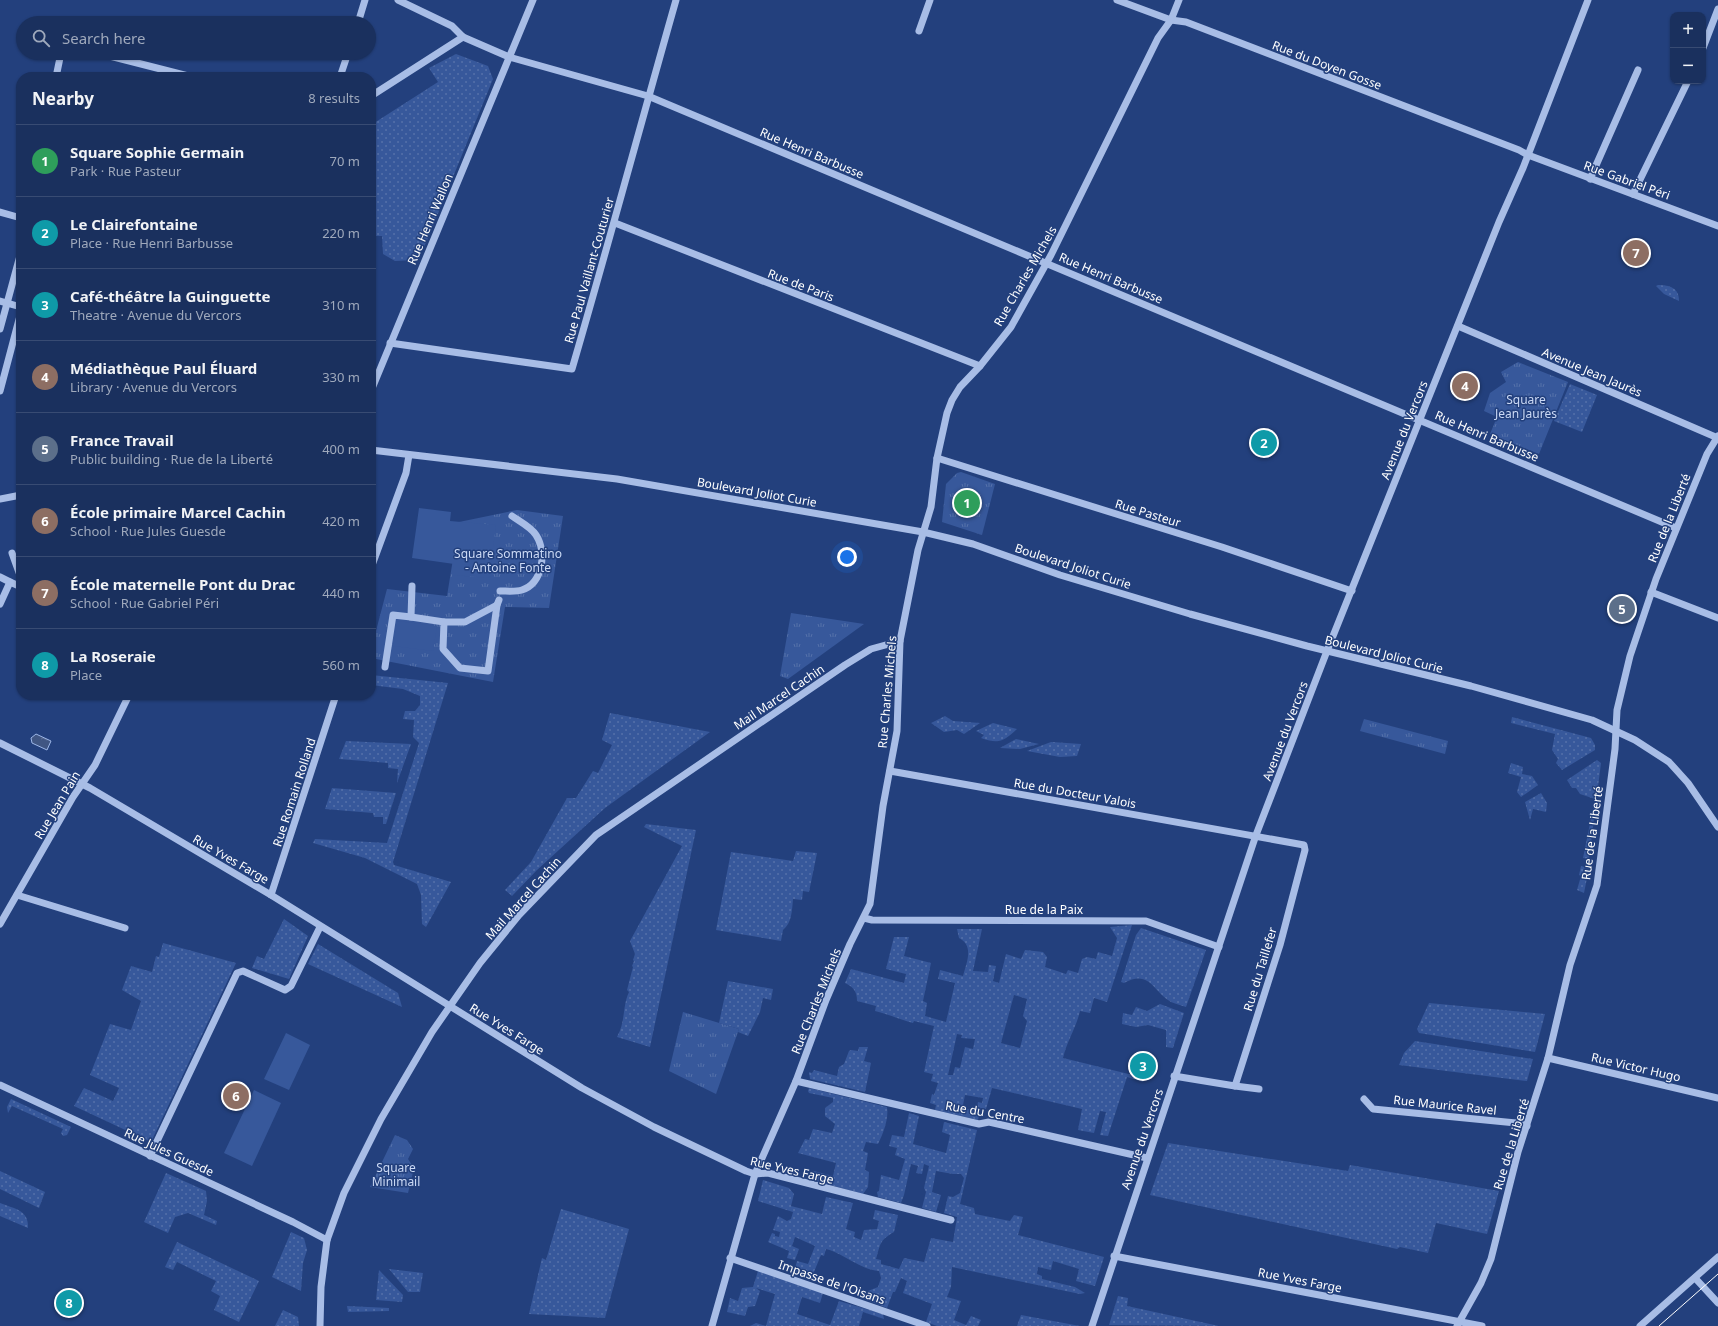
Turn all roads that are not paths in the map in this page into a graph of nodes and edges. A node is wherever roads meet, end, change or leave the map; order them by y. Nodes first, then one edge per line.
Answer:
1 (365, 0) edge
2 (398, 0) edge
3 (533, 0) edge
4 (676, 0) edge
5 (930, 0) edge
6 (1117, 0) edge
7 (1179, 0) edge
8 (1588, 0) edge
9 (1718, 9) edge
10 (360, 16) edge
11 (1171, 20) junction
12 (919, 31) dead end
13 (463, 37) junction
14 (1706, 40) edge
15 (509, 57) junction
16 (59, 60) edge
17 (125, 60) edge
18 (346, 60) edge
19 (1638, 70) dead end
20 (57, 72) edge
21 (172, 72) edge
22 (342, 72) edge
23 (1687, 84) edge
24 (376, 93) edge
25 (648, 96) junction
26 (1528, 155) junction
27 (1590, 179) junction
28 (1633, 194) junction
29 (0, 212) edge
30 (16, 217) edge
31 (615, 223) junction
32 (1718, 226) edge
33 (1047, 263) junction
34 (16, 266) edge
35 (3, 302) edge
36 (16, 306) edge
37 (1458, 326) junction
38 (0, 328) edge
39 (16, 331) edge
40 (390, 343) junction
41 (980, 366) junction
42 (376, 378) edge
43 (0, 391) edge
44 (1420, 420) junction
45 (1718, 437) edge
46 (376, 451) edge
47 (409, 455) junction
48 (937, 458) junction
49 (16, 496) edge
50 (0, 499) edge
51 (512, 516) dead end
52 (1676, 528) junction
53 (923, 532) junction
54 (12, 553) dead end
55 (376, 554) edge
56 (16, 564) edge
57 (0, 577) edge
58 (10, 582) junction
59 (16, 584) edge
60 (412, 586) dead end
61 (500, 591) dead end
62 (1352, 591) junction
63 (1651, 592) junction
64 (0, 602) edge
65 (411, 617) junction
66 (1718, 618) edge
67 (444, 622) junction
68 (900, 641) junction
69 (1328, 651) junction
70 (385, 668) dead end
71 (127, 700) edge
72 (334, 700) edge
73 (1616, 730) junction
74 (0, 743) edge
75 (890, 771) junction
76 (82, 785) junction
77 (1718, 827) edge
78 (1256, 835) junction
79 (17, 895) junction
80 (271, 895) junction
81 (864, 918) junction
82 (0, 924) edge
83 (320, 927) junction
84 (125, 928) dead end
85 (1219, 947) junction
86 (449, 1006) junction
87 (1548, 1058) junction
88 (1174, 1076) junction
89 (796, 1081) junction
90 (0, 1085) edge
91 (1235, 1086) junction
92 (1259, 1089) dead end
93 (1718, 1098) edge
94 (1364, 1100) dead end
95 (1527, 1126) junction
96 (150, 1156) junction
97 (1147, 1158) junction
98 (755, 1174) junction
99 (951, 1220) dead end
100 (327, 1240) junction
101 (1114, 1256) junction
102 (1718, 1257) edge
103 (730, 1258) junction
104 (1695, 1278) junction
105 (1718, 1303) edge
106 (1458, 1324) edge
107 (320, 1326) edge
108 (712, 1326) edge
109 (927, 1326) edge
110 (1092, 1326) edge
111 (1482, 1326) edge
112 (1640, 1326) edge

1 - 10 street
2 - 13 street
3 - 15 street
4 - 25 street, Rue Paul Vaillant-Couturier
5 - 12 street
6 - 11 street, Rue du Doyen Gosse
7 - 11 street, Rue Charles Michels
8 - 26 street, Avenue du Vercors
9 - 14 street
11 - 26 street, Rue du Doyen Gosse
11 - 33 street, Rue Charles Michels
13 - 15 street, Rue Henri Barbusse
13 - 24 street
15 - 25 street, Rue Henri Barbusse
15 - 40 street, Rue Henri Wallon
16 - 20 street
17 - 21 street
18 - 22 street
19 - 27 street
23 - 28 street
25 - 31 street, Rue Paul Vaillant-Couturier
25 - 33 street, Rue Henri Barbusse
26 - 27 street, Rue Gabriel Péri
26 - 37 street, Avenue du Vercors
27 - 28 street, Rue Gabriel Péri
28 - 32 street, Rue Gabriel Péri
29 - 30 street
31 - 40 street, Rue Paul Vaillant-Couturier
31 - 41 street, Rue de Paris
33 - 41 street, Rue Charles Michels
33 - 44 street, Rue Henri Barbusse
34 - 35 street
35 - 36 street
35 - 38 street
37 - 44 street, Avenue du Vercors
37 - 45 street, Avenue Jean Jaurès
39 - 43 street
40 - 42 street, Rue Henri Wallon
41 - 48 street, Rue Charles Michels
44 - 52 street, Rue Henri Barbusse
44 - 62 street, Avenue du Vercors
45 - 52 street, Rue de la Liberté
46 - 47 street, Boulevard Joliot Curie
47 - 53 street, Boulevard Joliot Curie
47 - 55 street
48 - 53 street, Rue Charles Michels
48 - 62 street, Rue Pasteur
49 - 50 street
51 - 61 street
52 - 63 street, Rue de la Liberté
53 - 68 street, Rue Charles Michels
53 - 69 street, Boulevard Joliot Curie
54 - 56 street
57 - 58 street
58 - 59 street
58 - 64 street
60 - 65 street
62 - 69 street, Avenue du Vercors
63 - 66 street
63 - 73 street, Rue de la Liberté
65 - 67 street
65 - 70 street
67 - 67 street
68 - 75 street, Rue Charles Michels
68 - 86 street, Mail Marcel Cachin
69 - 73 street, Boulevard Joliot Curie
69 - 78 street, Avenue du Vercors
71 - 76 street, Rue Jean Pain
72 - 80 street, Rue Romain Rolland
73 - 77 street, Boulevard Joliot Curie
73 - 87 street, Rue de la Liberté
74 - 76 street, Rue Yves Farge
75 - 78 street, Rue du Docteur Valois
75 - 81 street, Rue Charles Michels
76 - 79 street, Rue Jean Pain
76 - 80 street, Rue Yves Farge
78 - 85 street, Avenue du Vercors
78 - 91 street, Rue du Taillefer
79 - 82 street, Rue Jean Pain
79 - 84 street
80 - 83 street, Rue Yves Farge
81 - 85 street, Rue de la Paix
81 - 89 street, Rue Charles Michels
83 - 86 street, Rue Yves Farge
83 - 96 street
85 - 88 street, Avenue du Vercors
86 - 98 street, Rue Yves Farge
86 - 100 street, Mail Marcel Cachin
87 - 93 street, Rue Victor Hugo
87 - 95 street, Rue de la Liberté
88 - 91 street
88 - 97 street, Avenue du Vercors
89 - 97 street, Rue du Centre
89 - 98 street, Rue Charles Michels
90 - 96 street, Rue Jules Guesde
91 - 92 street
94 - 95 street, Rue Maurice Ravel
95 - 106 street, Rue de la Liberté
96 - 100 street, Rue Jules Guesde
97 - 101 street, Avenue du Vercors
98 - 99 street, Rue Yves Farge
98 - 103 street, Rue Charles Michels
100 - 107 street, Mail Marcel Cachin
101 - 106 street, Rue Yves Farge
101 - 110 street, Avenue du Vercors
102 - 104 street
103 - 108 street, Rue Charles Michels
103 - 109 street, Impasse de l'Oisans
104 - 105 street
104 - 112 street
106 - 111 street, Rue Yves Farge

